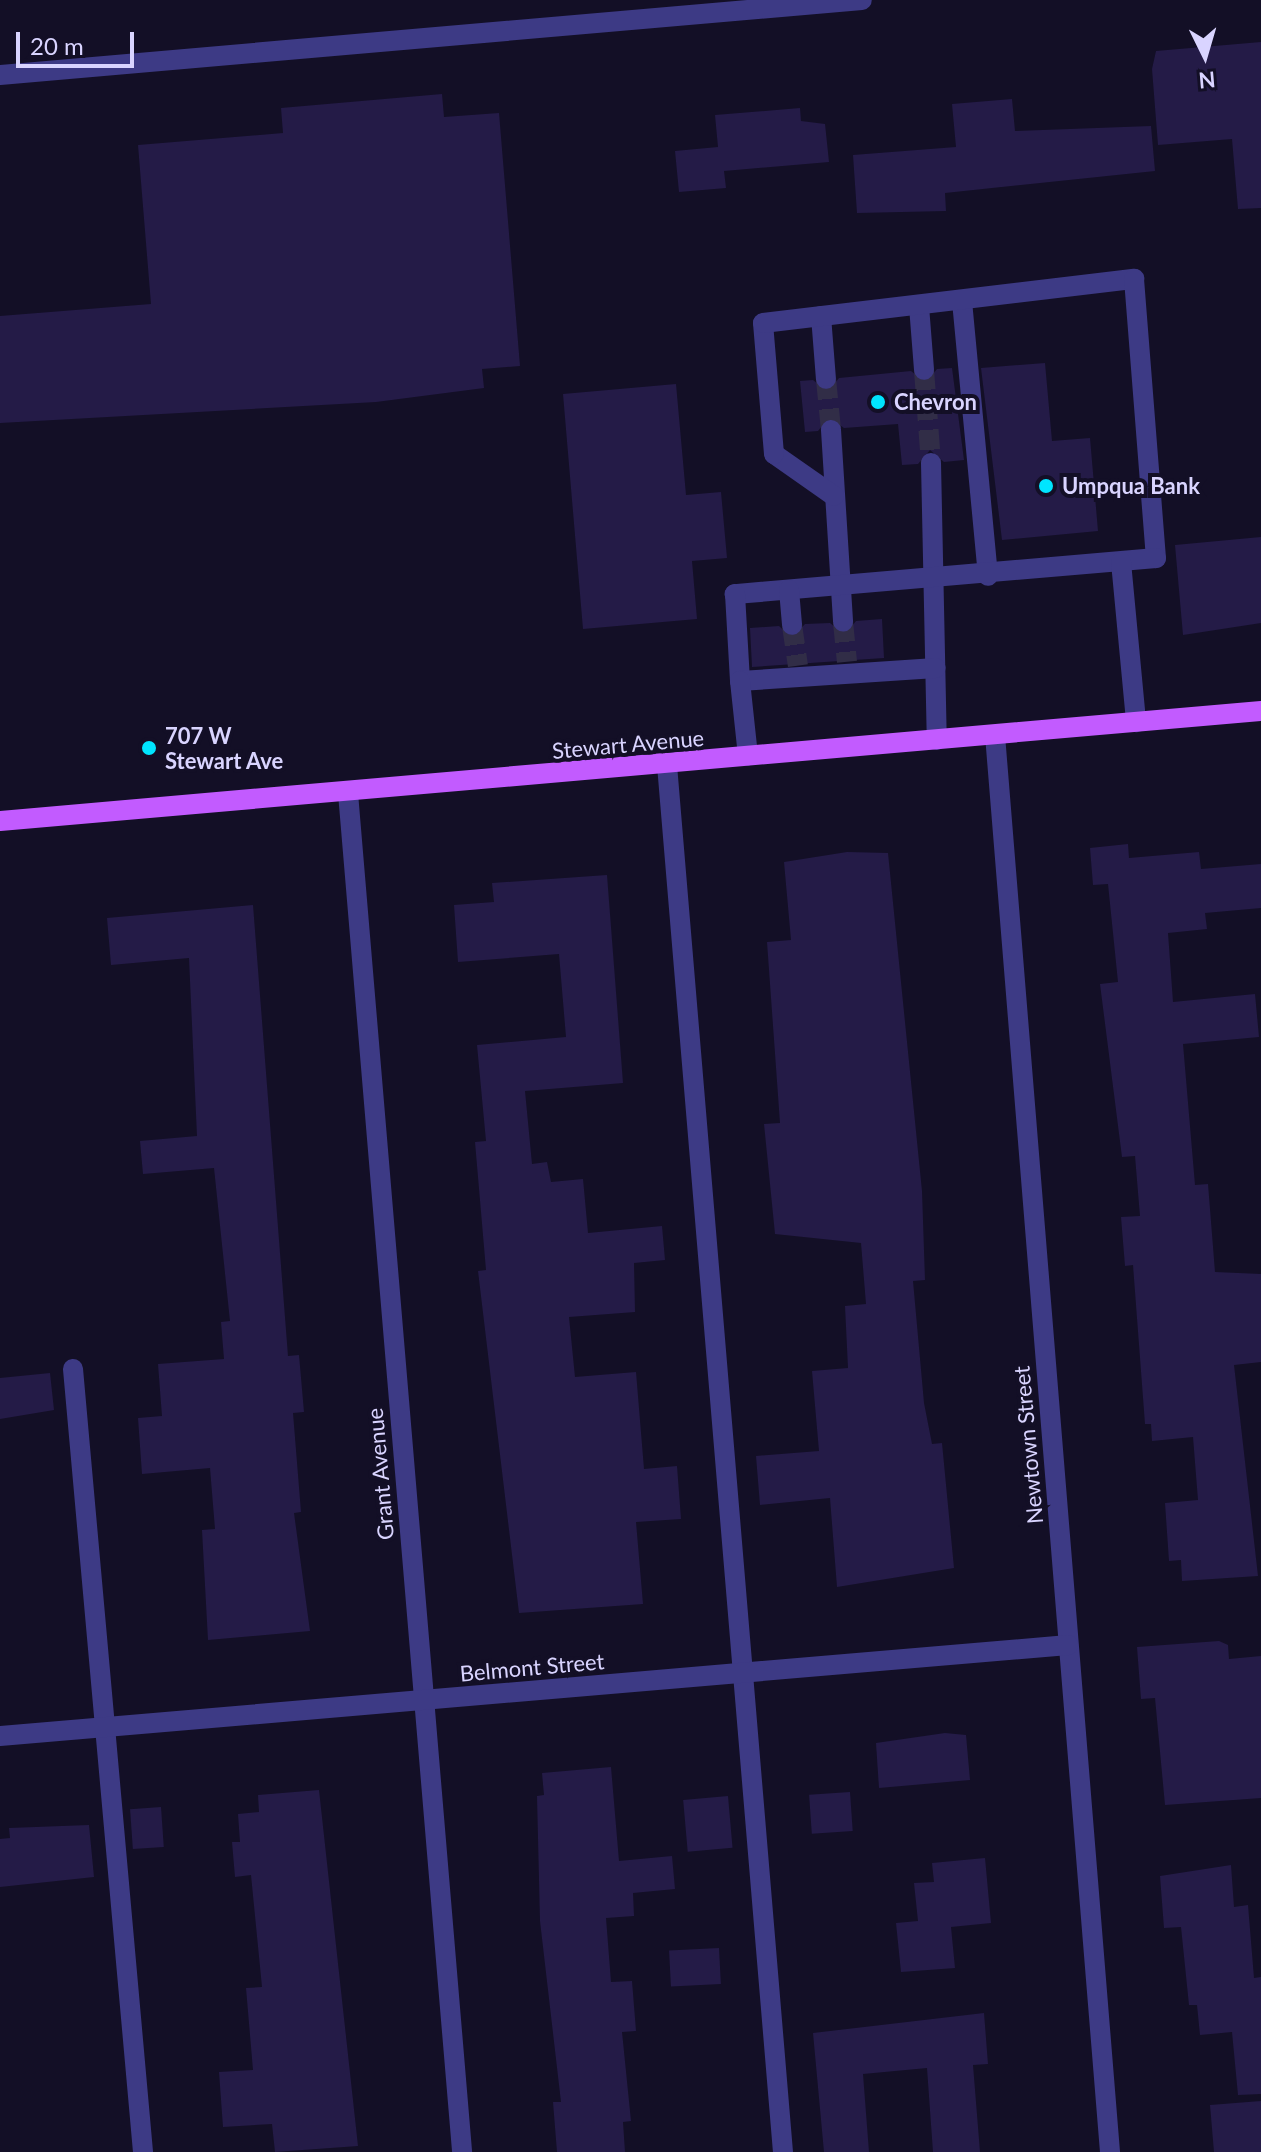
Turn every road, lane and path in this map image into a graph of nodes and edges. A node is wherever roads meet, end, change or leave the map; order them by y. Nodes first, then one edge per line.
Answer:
1 (862, 0) edge
2 (0, 75) edge
3 (962, 301) junction
4 (919, 306) junction
5 (821, 316) junction
6 (924, 370) tunnel mouth
7 (826, 379) tunnel mouth
8 (831, 430) tunnel mouth
9 (931, 463) tunnel mouth
10 (834, 496) junction
11 (1121, 562) junction
12 (988, 576) junction
13 (933, 581) junction
14 (841, 588) junction
15 (789, 590) junction
16 (843, 622) tunnel mouth
17 (792, 625) tunnel mouth
18 (936, 668) junction
19 (740, 681) junction
20 (1261, 711) edge
21 (1136, 722) junction
22 (995, 735) junction
23 (937, 740) junction
24 (748, 756) junction
25 (667, 765) junction
26 (348, 793) junction
27 (0, 821) edge
28 (73, 1369) dead end
29 (1068, 1645) junction
30 (741, 1673) junction
31 (422, 1701) junction
32 (108, 1726) junction
33 (0, 1736) edge
34 (143, 2152) edge
35 (462, 2152) edge
36 (783, 2152) edge
37 (1110, 2152) edge

1 - 2 street
3 - 4 street
3 - 11 street
3 - 12 street
4 - 5 street
4 - 6 street
5 - 7 street
5 - 10 street
8 - 10 street
9 - 13 street
10 - 14 street
11 - 12 street
11 - 21 street
12 - 13 street
13 - 14 street
13 - 18 street
14 - 15 street
14 - 16 street
15 - 17 street
15 - 19 street
18 - 19 street
18 - 23 street
19 - 24 street
20 - 21 main road, Stewart Avenue
21 - 22 main road, Stewart Avenue
22 - 23 main road, Stewart Avenue
22 - 29 street, Newtown Street
23 - 24 main road, Stewart Avenue
24 - 25 main road, Stewart Avenue
25 - 26 main road, Stewart Avenue
25 - 30 street
26 - 27 main road, Stewart Avenue
26 - 31 street, Grant Avenue
28 - 32 street
29 - 30 street, Belmont Street
29 - 37 street, Newtown Street
30 - 31 street, Belmont Street
30 - 36 street
31 - 32 street, Belmont Street
31 - 35 street, Grant Avenue
32 - 33 street, Belmont Street
32 - 34 street

